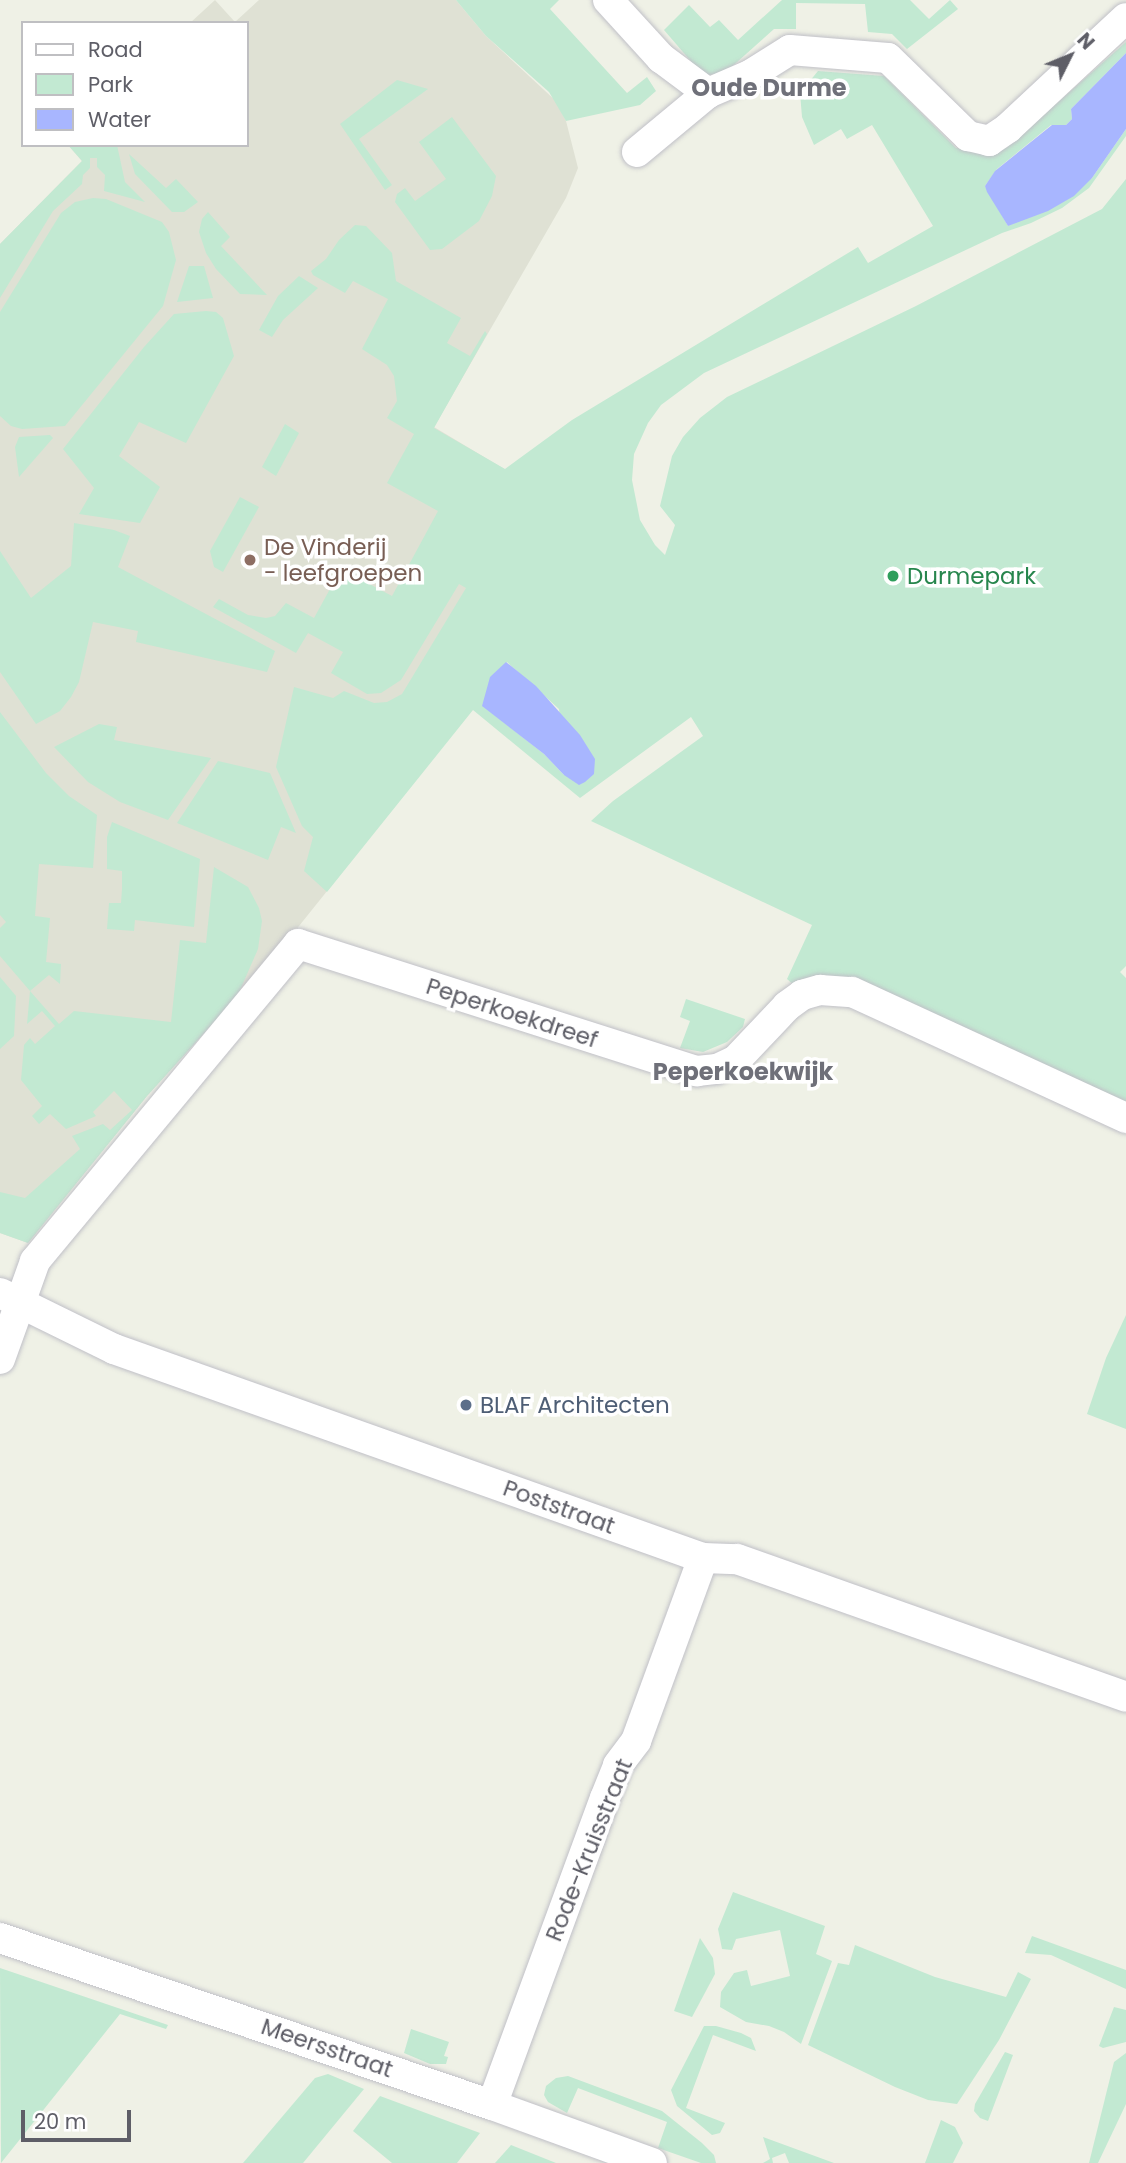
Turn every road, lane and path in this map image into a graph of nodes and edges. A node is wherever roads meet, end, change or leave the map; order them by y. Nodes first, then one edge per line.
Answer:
1 (608, 0) edge
2 (1126, 18) edge
3 (708, 93) junction
4 (638, 152) dead end
5 (1126, 1118) edge
6 (10, 1298) edge
7 (0, 1359) edge
8 (703, 1558) junction
9 (1126, 1698) edge
10 (0, 1938) edge
11 (492, 2105) junction
12 (652, 2163) edge

1 - 3 street
2 - 3 street
3 - 4 street
5 - 6 street, Peperkoekdreef
6 - 7 street
6 - 8 street, Poststraat
8 - 9 street, Poststraat
8 - 11 street, Rode-Kruisstraat
10 - 11 street, Meersstraat
11 - 12 street, Meersstraat

